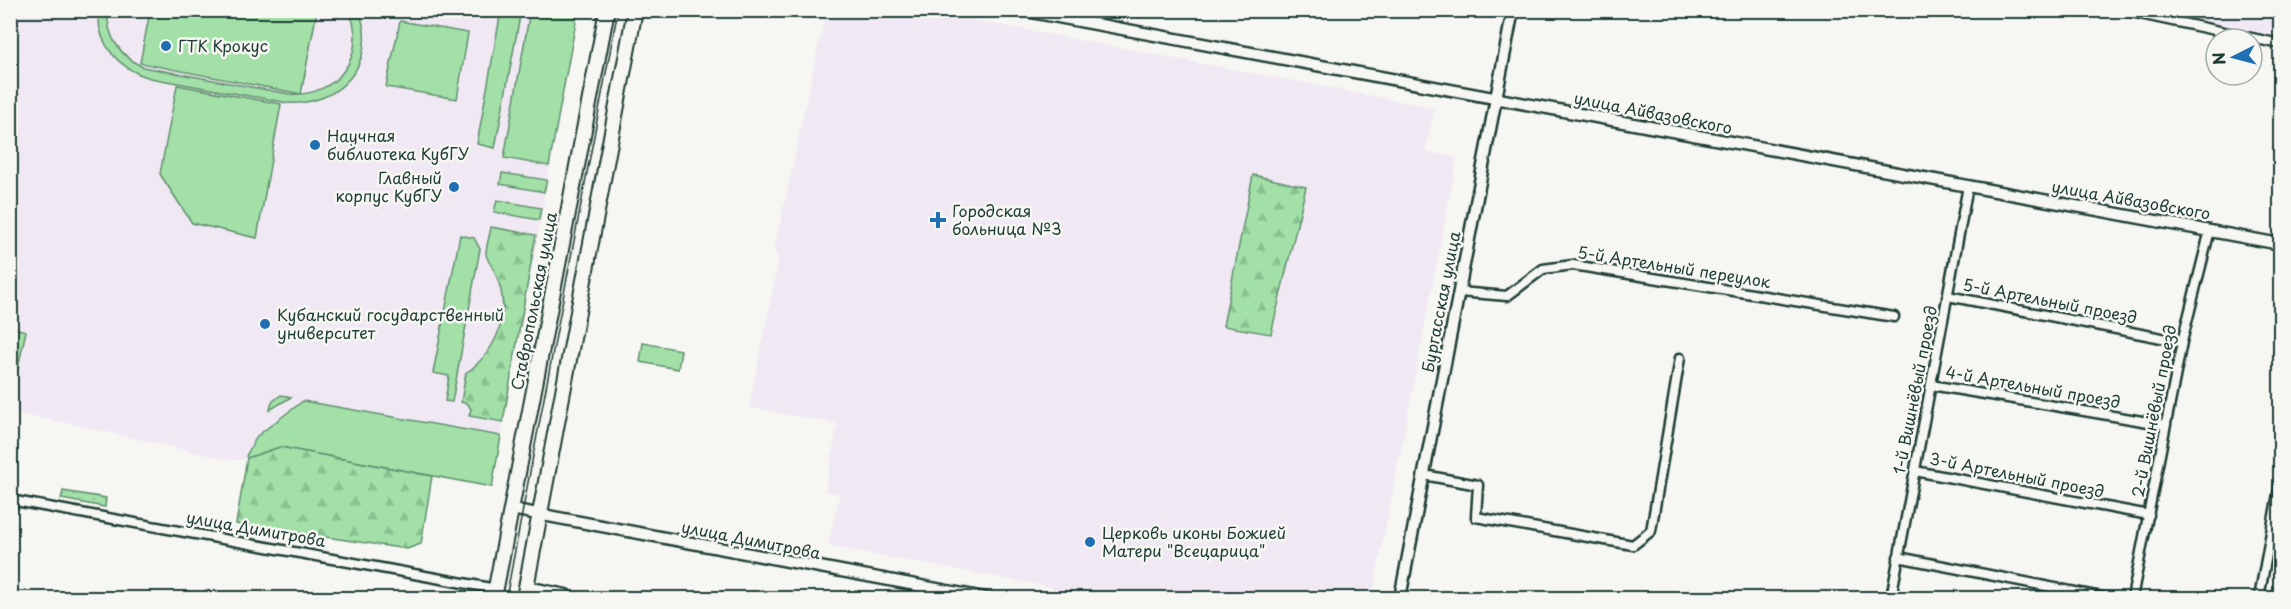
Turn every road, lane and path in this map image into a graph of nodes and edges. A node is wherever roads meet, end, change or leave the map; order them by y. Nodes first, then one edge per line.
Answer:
1 (606, 10) edge
2 (635, 10) edge
3 (1020, 10) edge
4 (1513, 10) edge
5 (2121, 10) edge
6 (2280, 44) edge
7 (1495, 99) junction
8 (1968, 186) junction
9 (2210, 230) junction
10 (2280, 244) edge
11 (1459, 292) junction
12 (1948, 296) junction
13 (1894, 317) dead end
14 (2182, 342) junction
15 (1680, 358) dead end
16 (1931, 385) junction
17 (2166, 425) junction
18 (1915, 471) junction
19 (1424, 475) junction
20 (2280, 483) edge
21 (10, 500) edge
22 (511, 509) junction
23 (540, 515) junction
24 (2149, 515) junction
25 (1898, 557) junction
26 (526, 592) edge
27 (495, 594) edge
28 (944, 595) edge
29 (567, 598) edge
30 (984, 598) edge
31 (1400, 598) edge
32 (1891, 598) edge
33 (2106, 598) edge
34 (2132, 598) edge
35 (2259, 598) edge

1 - 22 main road, Ставропольская улица
2 - 23 main road
3 - 7 street, улица Айвазовского
4 - 7 street, Бургасская улица
5 - 6 street
7 - 8 street, улица Айвазовского
7 - 11 street, Бургасская улица
8 - 9 street, улица Айвазовского
8 - 12 street, 1-й Вишнёвый проезд
9 - 10 street, улица Айвазовского
9 - 14 street, 2-й Вишнёвый проезд
11 - 13 street, 5-й Артельный переулок
11 - 19 street, Бургасская улица
12 - 14 street, 5-й Артельный проезд
12 - 16 street, 1-й Вишнёвый проезд
14 - 17 street, 2-й Вишнёвый проезд
15 - 19 street
16 - 17 street, 4-й Артельный проезд
16 - 18 street, 1-й Вишнёвый проезд
17 - 24 street, 2-й Вишнёвый проезд
18 - 24 street, 3-й Артельный проезд
18 - 25 street, 1-й Вишнёвый проезд
19 - 31 street, Бургасская улица
20 - 35 street
21 - 27 street, улица Димитрова
22 - 23 street, улица Димитрова
22 - 27 main road, Ставропольская улица
23 - 26 main road
23 - 28 street, улица Димитрова
24 - 34 street, 2-й Вишнёвый проезд
25 - 32 street, 1-й Вишнёвый проезд
25 - 33 street
26 - 29 street
28 - 30 street, улица Димитрова

